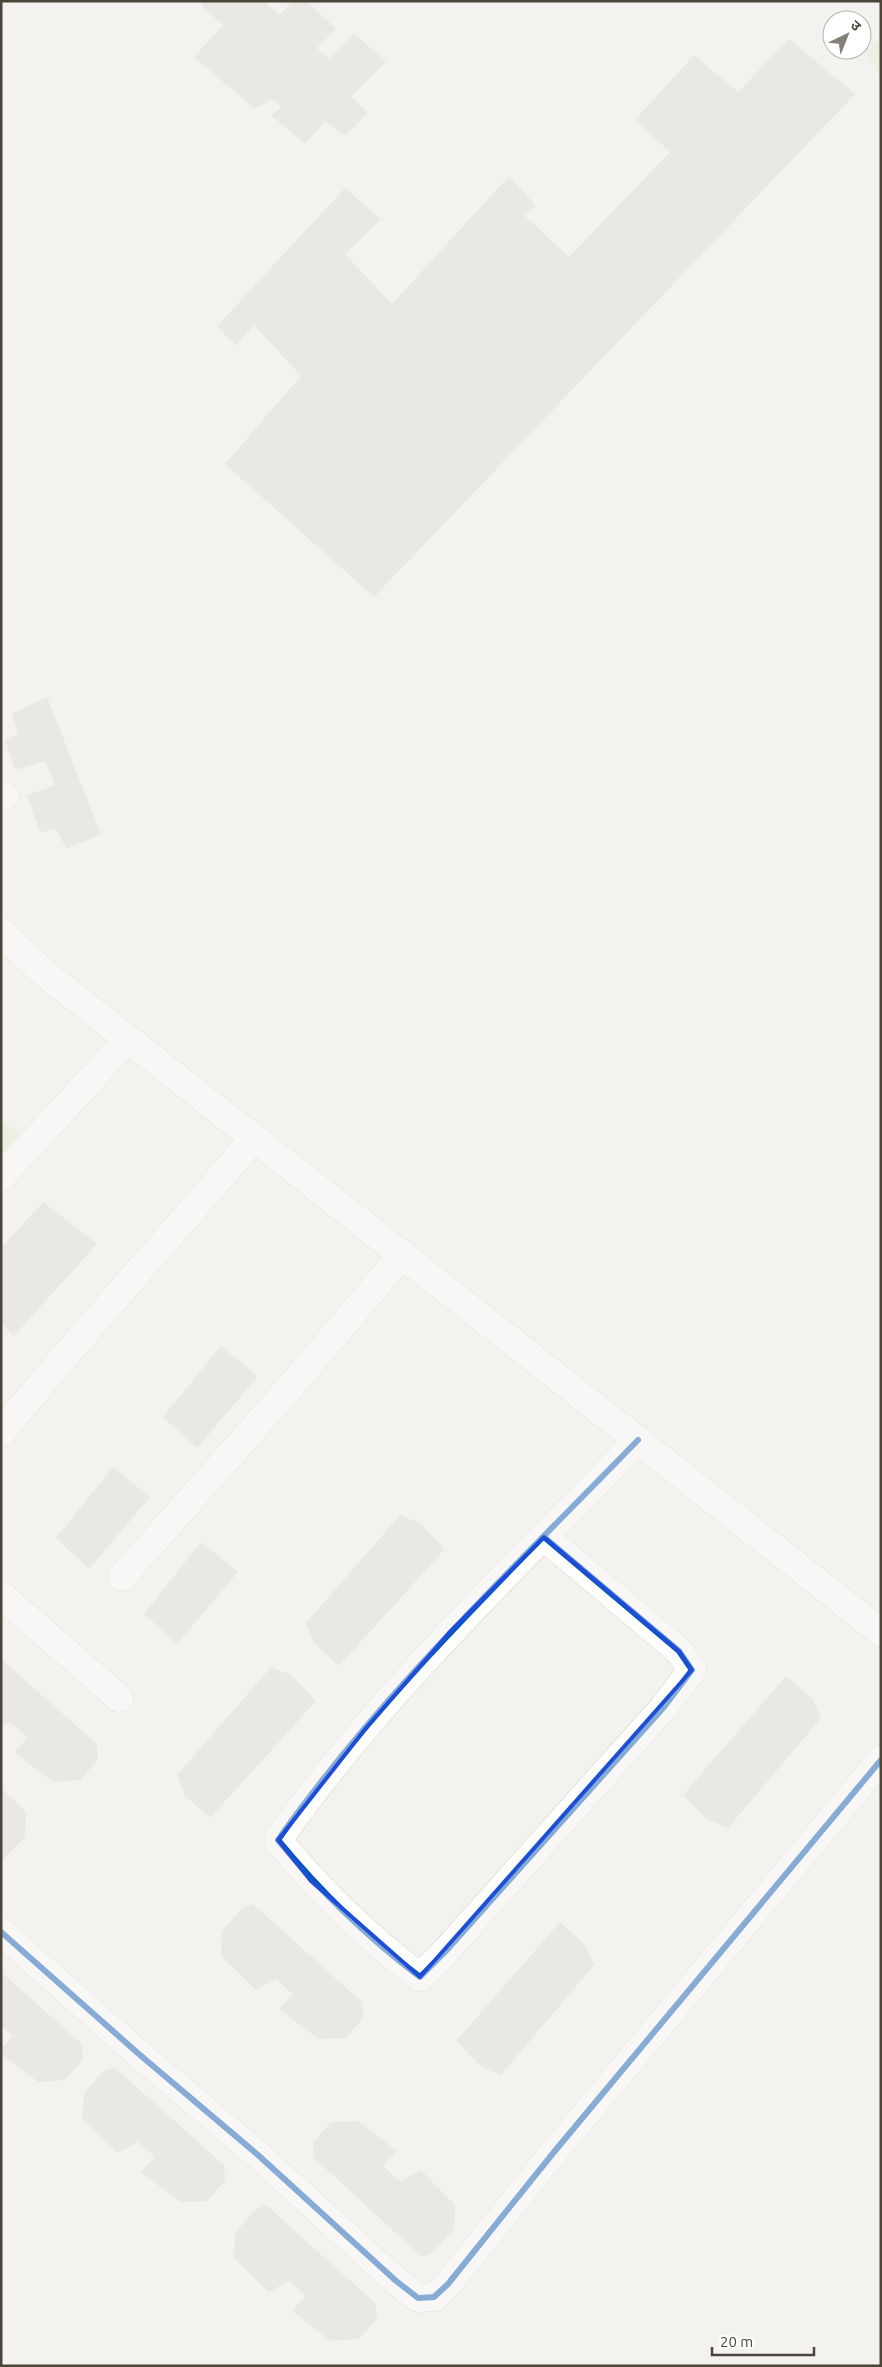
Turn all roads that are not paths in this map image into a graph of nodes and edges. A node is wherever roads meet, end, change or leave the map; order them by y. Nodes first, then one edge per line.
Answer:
1 (1, 932) edge
2 (128, 1039) junction
3 (254, 1138) junction
4 (1, 1177) edge
5 (403, 1254) junction
6 (1, 1433) edge
7 (638, 1440) junction
8 (544, 1537) junction
9 (122, 1576) dead end
10 (1, 1595) edge
11 (881, 1632) edge
12 (119, 1698) dead end
13 (881, 1760) edge
14 (1, 1932) edge

1 - 2 street
2 - 3 street
2 - 4 street
3 - 5 street
3 - 6 street
5 - 7 street
5 - 9 street
7 - 8 street
7 - 11 street
8 - 8 street
10 - 12 street
13 - 14 street

